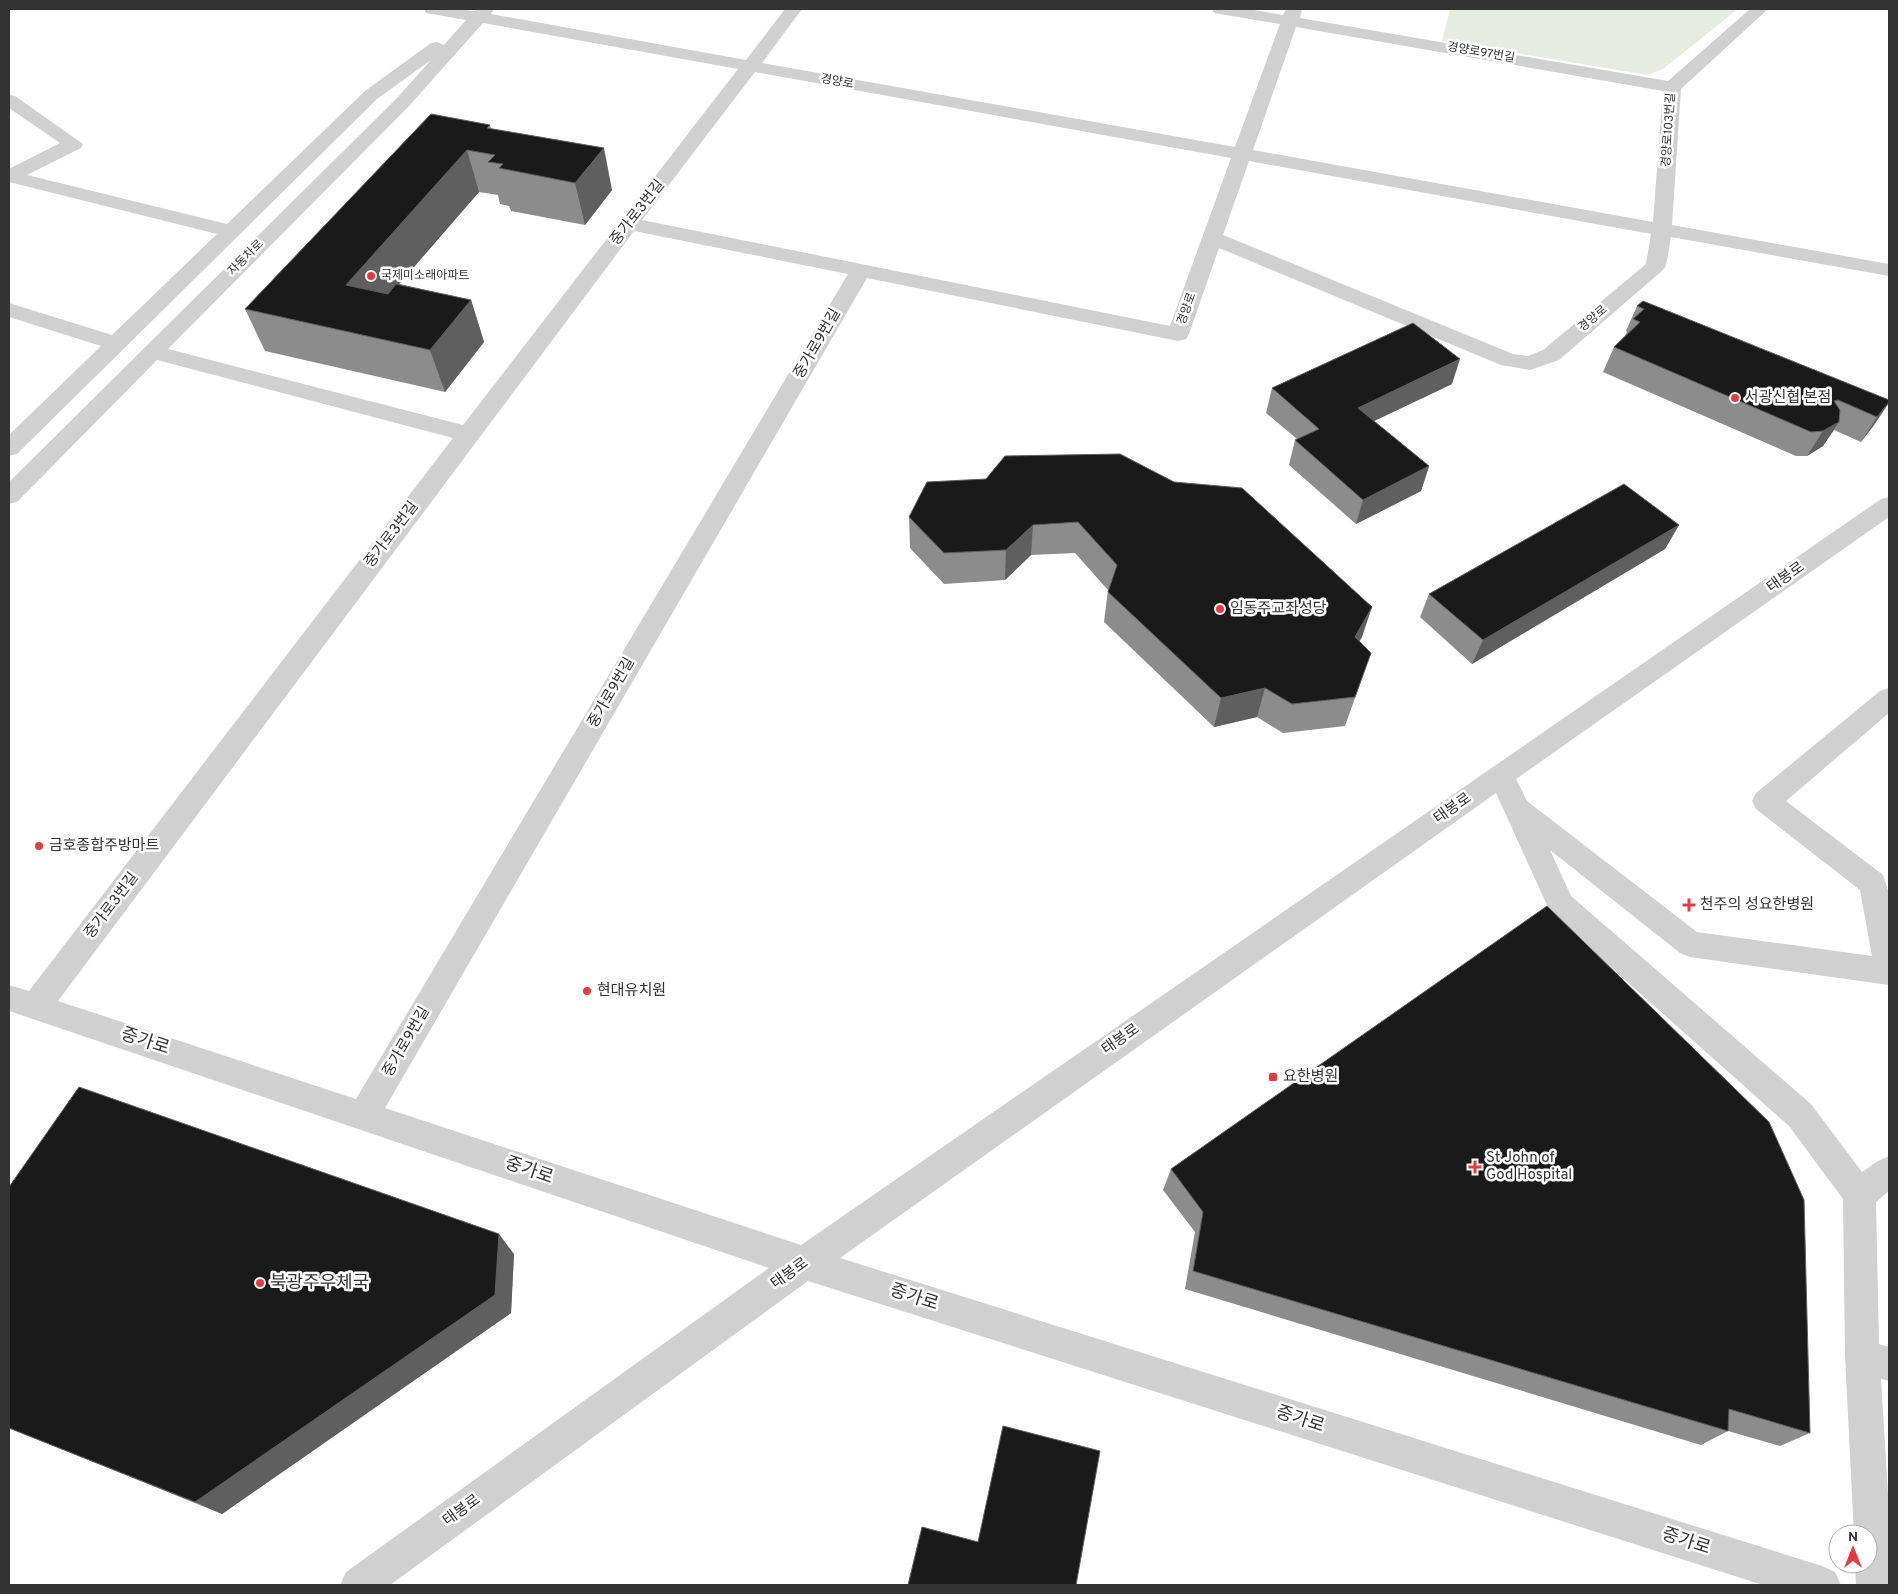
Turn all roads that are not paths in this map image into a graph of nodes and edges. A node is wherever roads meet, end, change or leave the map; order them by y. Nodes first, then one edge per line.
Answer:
1 (432, 9) edge
2 (794, 9) edge
3 (1220, 9) edge
4 (1760, 9) edge
5 (482, 12) edge
6 (1292, 14) edge
7 (751, 66) junction
8 (1672, 87) junction
9 (9, 100) edge
10 (1243, 154) junction
11 (630, 224) junction
12 (1662, 229) junction
13 (230, 231) junction
14 (1213, 238) junction
15 (861, 270) junction
16 (1889, 270) edge
17 (9, 310) edge
18 (116, 343) junction
19 (152, 352) junction
20 (468, 434) junction
21 (9, 448) edge
22 (9, 496) edge
23 (1889, 506) edge
24 (1889, 698) edge
25 (1501, 775) junction
26 (1516, 807) junction
27 (1889, 967) edge
28 (1889, 972) edge
29 (22, 1002) edge
30 (364, 1115) junction
31 (1889, 1172) edge
32 (1859, 1194) junction
33 (804, 1263) junction
34 (1876, 1360) edge
35 (359, 1585) edge
36 (1822, 1585) edge
37 (1875, 1585) edge

1 - 5 street, 경양로
2 - 7 street, 중가로3번길
3 - 6 street, 경양로97번길
4 - 8 street, 경양로103번길
5 - 7 street, 경양로
5 - 13 street
5 - 19 street, 자동차로
6 - 8 street, 경양로97번길
6 - 10 street
7 - 10 street, 경양로
7 - 11 street, 중가로3번길
8 - 12 street, 경양로103번길
9 - 13 street
10 - 12 street, 경양로
10 - 14 street, 경양로
11 - 15 street, 경양로
11 - 20 street, 중가로3번길
12 - 14 street, 경양로
12 - 16 street, 경양로
13 - 18 street
14 - 15 street, 경양로
15 - 30 street, 중가로9번길
17 - 18 street
18 - 21 street
19 - 20 street
19 - 22 street, 자동차로
20 - 29 street, 중가로3번길
23 - 25 street, 태봉로
24 - 27 street
25 - 26 street
25 - 33 street, 태봉로
26 - 28 street
26 - 32 street
29 - 30 street, 중가로
30 - 33 street, 중가로
31 - 32 street
32 - 34 street
33 - 35 street, 태봉로
33 - 36 street, 중가로
34 - 37 street

